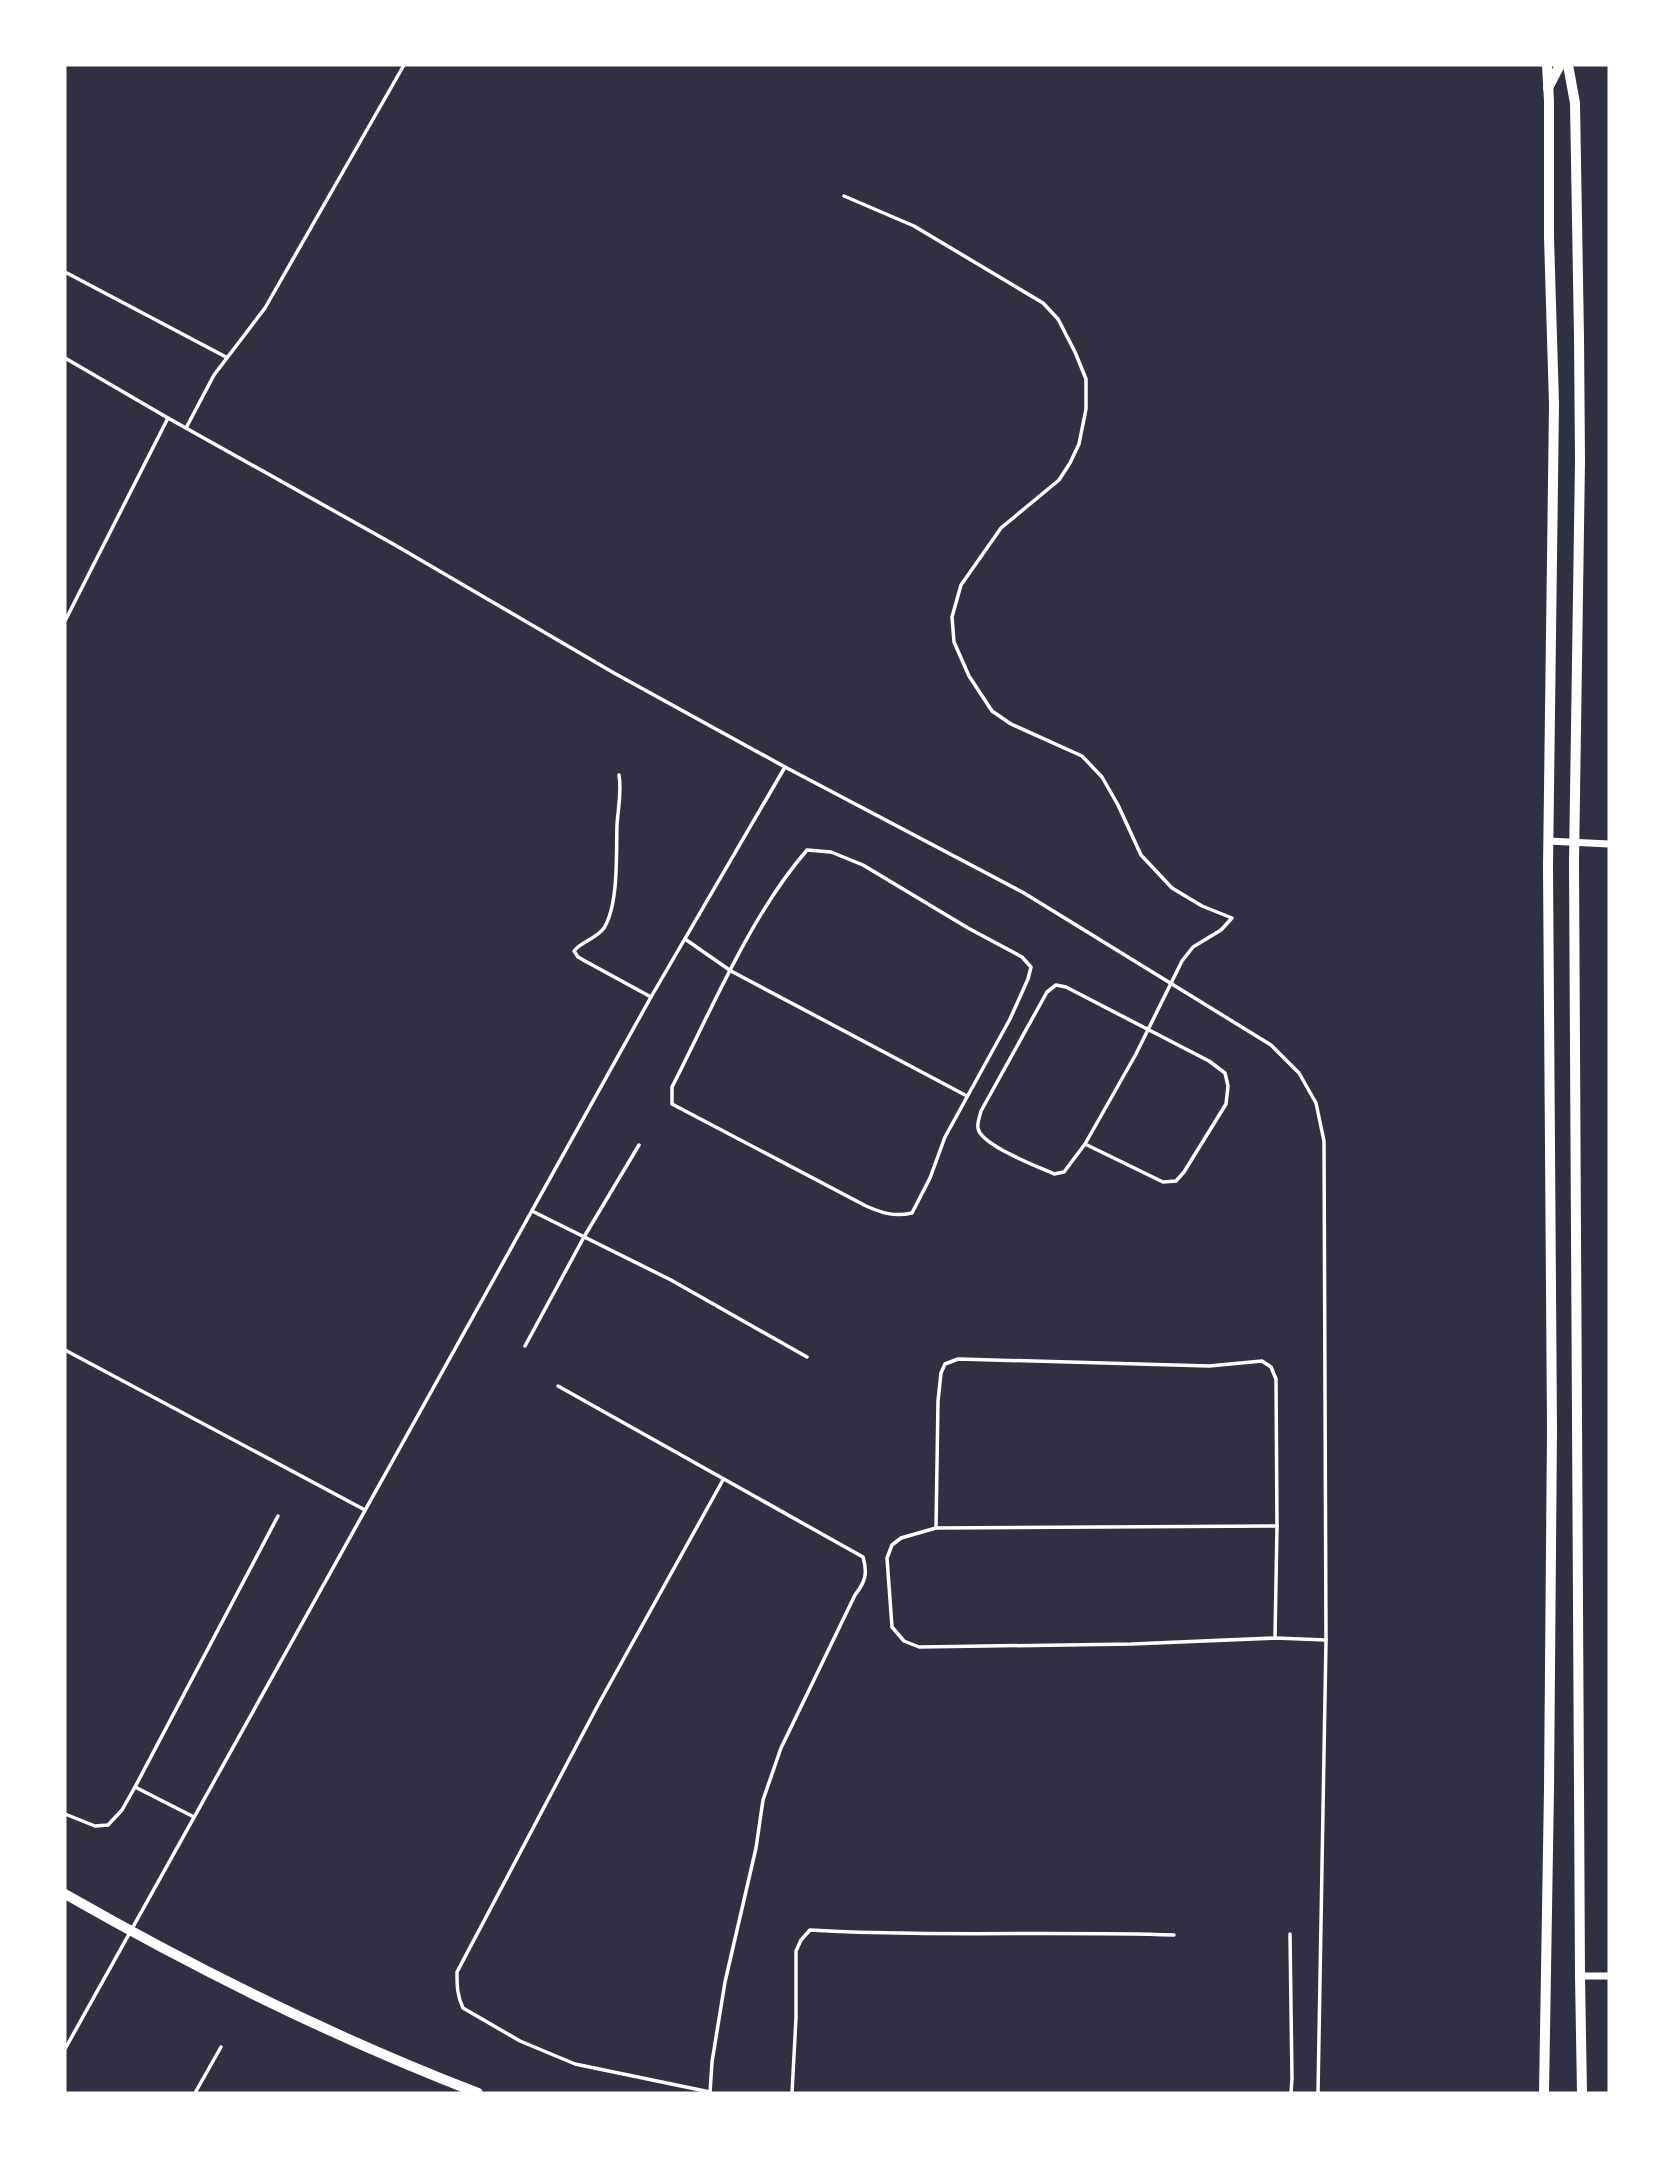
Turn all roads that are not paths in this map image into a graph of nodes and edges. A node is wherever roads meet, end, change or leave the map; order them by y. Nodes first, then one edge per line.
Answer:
1 (404, 65) edge
2 (1547, 65) edge
3 (1560, 65) edge
4 (1568, 65) edge
5 (1548, 88) junction
6 (844, 196) dead end
7 (65, 272) edge
8 (226, 357) junction
9 (65, 358) edge
10 (168, 418) junction
11 (186, 428) junction
12 (65, 621) edge
13 (785, 767) junction
14 (619, 775) dead end
15 (1548, 841) junction
16 (1574, 843) junction
17 (1609, 844) edge
18 (685, 939) junction
19 (731, 971) junction
20 (1172, 984) junction
21 (651, 998) junction
22 (1148, 1031) junction
23 (968, 1096) junction
24 (1085, 1144) junction
25 (639, 1145) dead end
26 (532, 1211) junction
27 (584, 1237) junction
28 (525, 1346) dead end
29 (65, 1350) edge
30 (807, 1357) dead end
31 (558, 1386) dead end
32 (723, 1480) junction
33 (365, 1510) junction
34 (278, 1516) dead end
35 (1277, 1526) junction
36 (936, 1528) junction
37 (1275, 1638) junction
38 (1326, 1640) junction
39 (135, 1787) junction
40 (65, 1814) edge
41 (194, 1817) junction
42 (65, 1894) edge
43 (131, 1931) junction
44 (1290, 1934) dead end
45 (1174, 1935) dead end
46 (1580, 1976) junction
47 (1609, 1976) edge
48 (221, 2048) dead end
49 (65, 2049) edge
50 (195, 2093) edge
51 (478, 2093) edge
52 (710, 2093) edge
53 (792, 2093) edge
54 (1291, 2093) edge
55 (1318, 2093) edge
56 (1544, 2093) edge
57 (1582, 2093) edge

1 - 8 lane
2 - 5 main road
3 - 5 street
4 - 16 main road
5 - 15 main road
6 - 20 lane
7 - 8 lane
8 - 11 lane
9 - 10 lane
10 - 11 lane
10 - 12 lane
11 - 13 lane
13 - 18 lane
13 - 20 lane
14 - 21 lane
15 - 16 street
15 - 56 main road
16 - 17 street
16 - 46 main road
18 - 19 lane
18 - 21 lane
19 - 23 lane
19 - 23 lane
19 - 23 lane
20 - 22 lane
20 - 38 lane
21 - 26 lane
22 - 24 lane
22 - 24 lane
22 - 24 lane
25 - 27 lane
26 - 27 lane
26 - 33 lane
27 - 28 lane
27 - 30 lane
29 - 33 lane
31 - 32 lane
32 - 52 lane
32 - 52 lane
33 - 41 lane
34 - 39 lane
35 - 36 lane
35 - 36 lane
35 - 37 lane
36 - 37 lane
37 - 38 lane
38 - 55 lane
39 - 40 lane
39 - 41 lane
41 - 43 lane
42 - 43 street
43 - 49 lane
43 - 51 street
44 - 54 lane
45 - 53 lane
46 - 47 street
46 - 57 main road
48 - 50 lane

